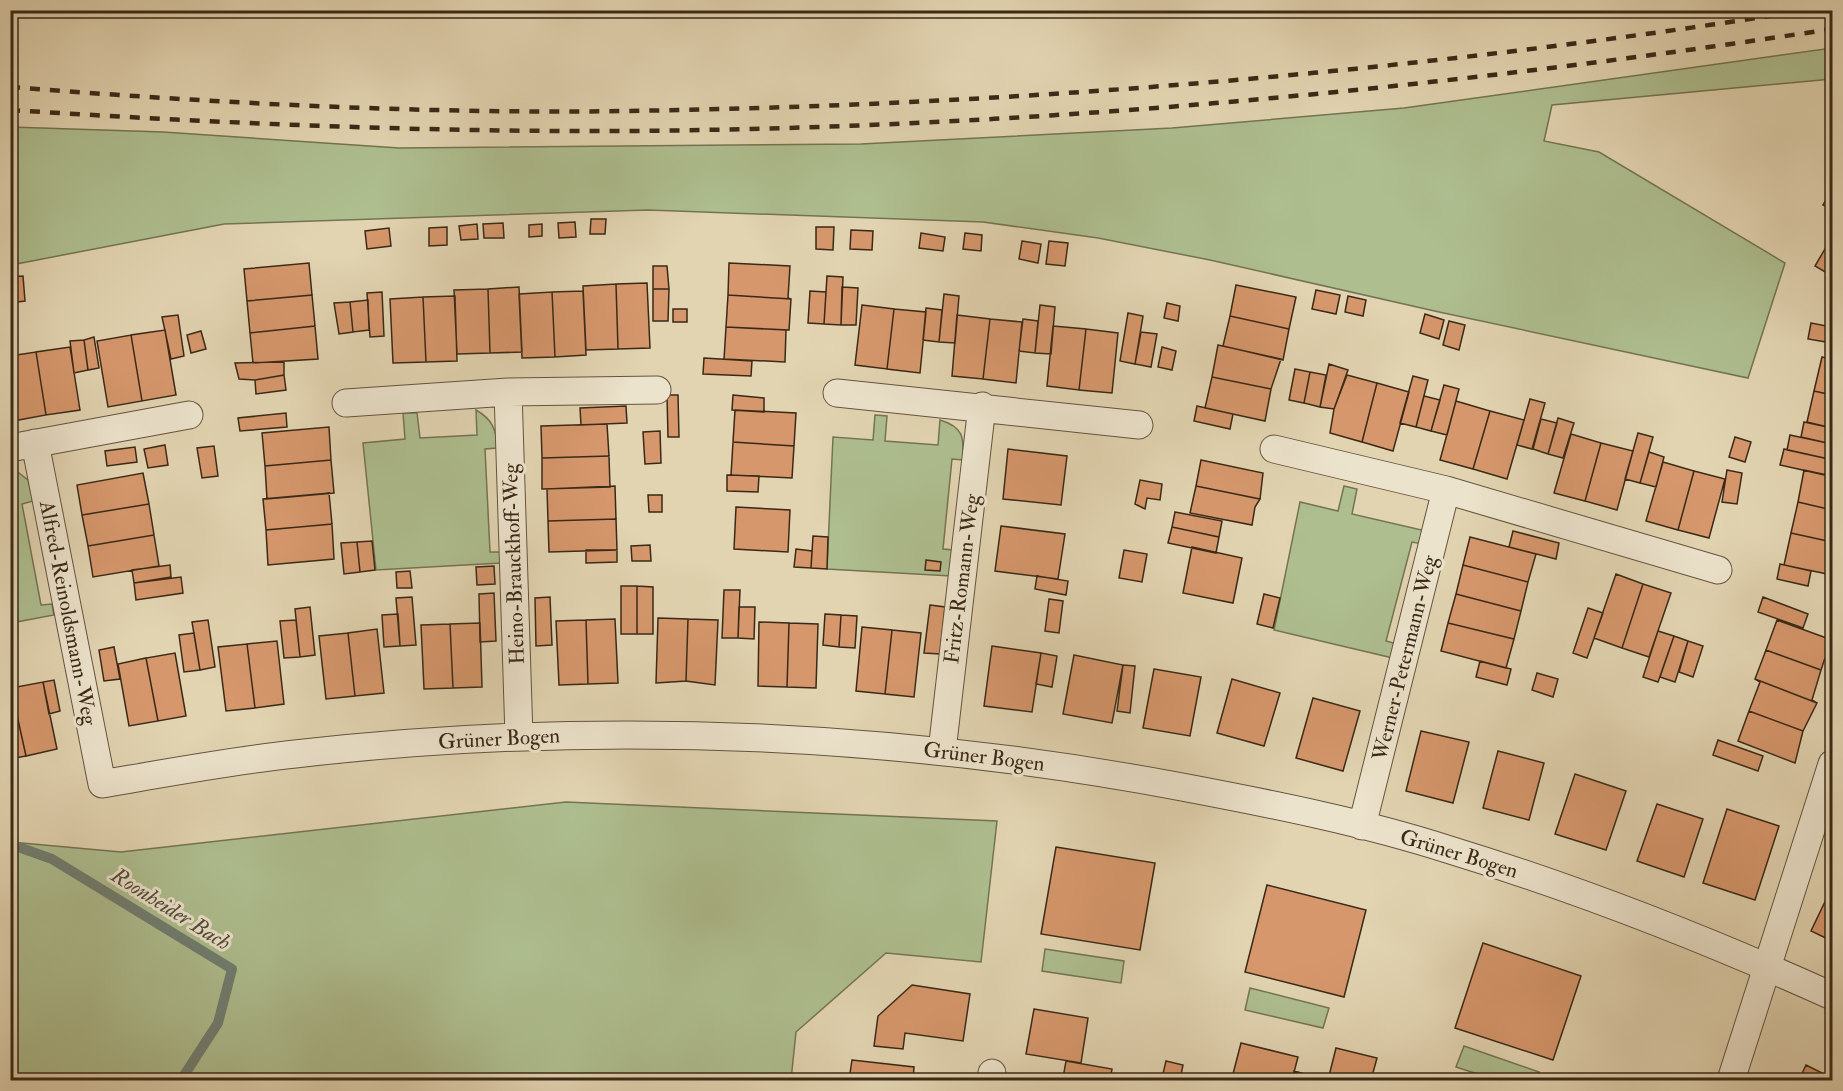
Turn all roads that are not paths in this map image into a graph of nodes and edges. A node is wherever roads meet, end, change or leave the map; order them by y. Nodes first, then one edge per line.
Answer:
1 (657, 390) dead end
2 (508, 392) junction
3 (837, 393) dead end
4 (346, 403) dead end
5 (982, 406) junction
6 (189, 415) dead end
7 (1138, 424) dead end
8 (23, 445) edge
9 (1274, 449) dead end
10 (1446, 490) junction
11 (1718, 570) dead end
12 (519, 737) junction
13 (942, 751) junction
14 (1833, 764) edge
15 (102, 784) joint
16 (1362, 826) junction
17 (1767, 967) junction
18 (1833, 996) edge
19 (1731, 1080) edge

1 - 2 street
2 - 4 street
2 - 12 street, Heino-Brauckhoff-Weg
3 - 5 street
5 - 7 street
5 - 13 street, Fritz-Romann-Weg
6 - 8 street, Alfred-Reinoldsmann-Weg
8 - 15 street, Alfred-Reinoldsmann-Weg
9 - 10 street
10 - 11 street
10 - 16 street, Werner-Petermann-Weg
12 - 13 street, Grüner Bogen
12 - 15 street, Grüner Bogen
13 - 16 street, Grüner Bogen
14 - 17 street
16 - 17 street, Grüner Bogen
17 - 18 street, Grüner Bogen
17 - 19 street

